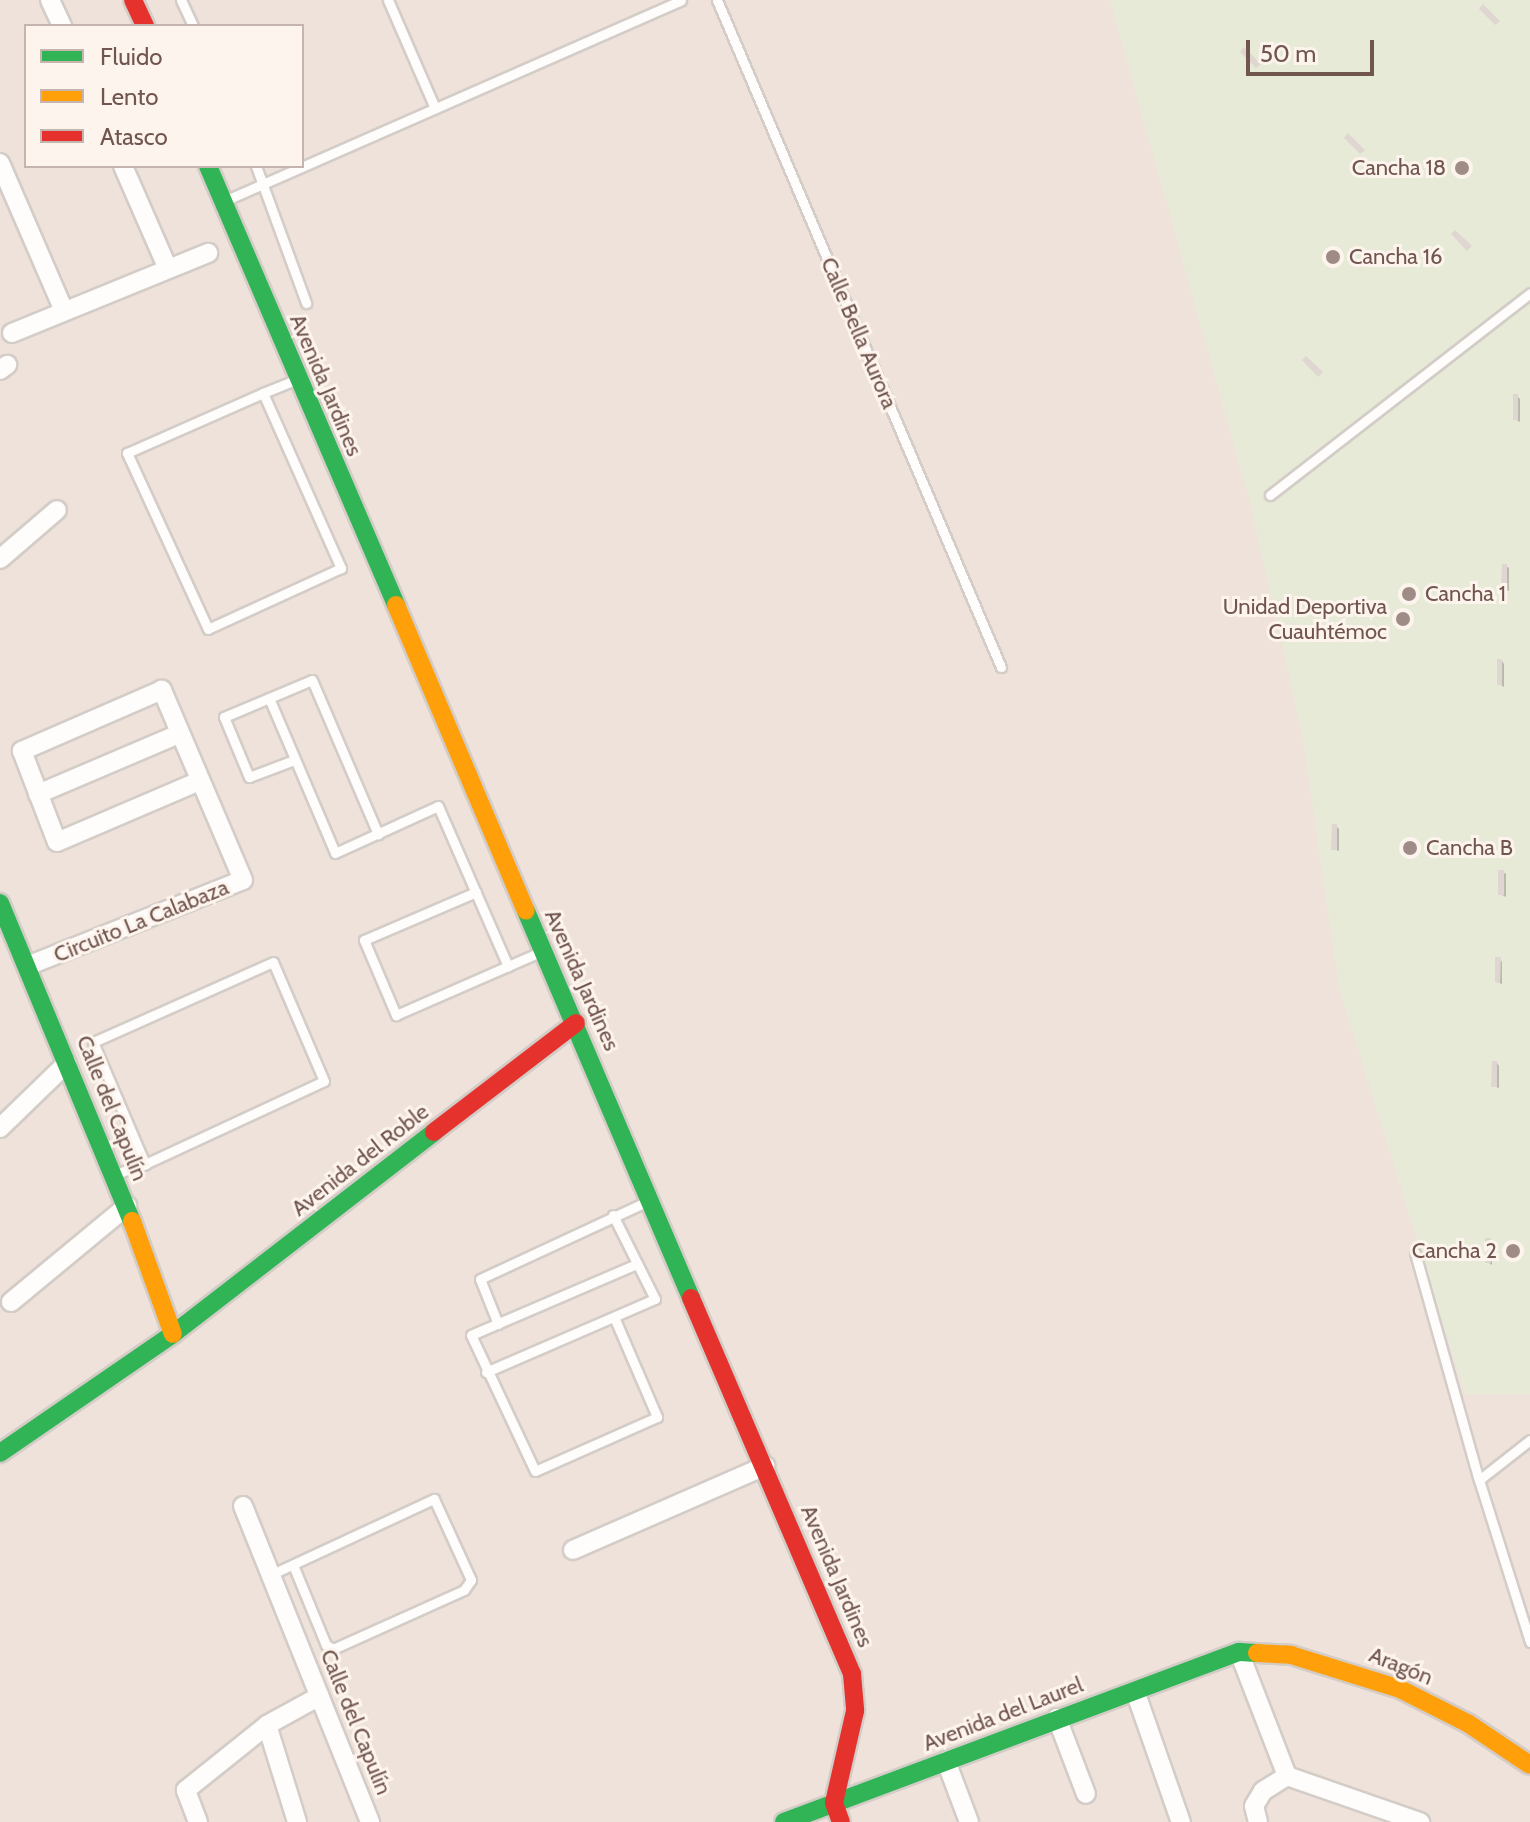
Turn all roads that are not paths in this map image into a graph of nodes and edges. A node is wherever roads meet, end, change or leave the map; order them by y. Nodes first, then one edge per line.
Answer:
1 (50, 0) edge
2 (133, 0) edge
3 (181, 0) edge
4 (388, 0) edge
5 (681, 0) edge
6 (717, 0) edge
7 (61, 24) edge
8 (144, 24) edge
9 (192, 24) edge
10 (435, 108) junction
11 (0, 163) edge
12 (304, 167) edge
13 (124, 168) edge
14 (209, 168) edge
15 (257, 168) edge
16 (301, 168) edge
17 (265, 184) junction
18 (224, 201) junction
19 (208, 253) dead end
20 (168, 269) junction
21 (1530, 293) edge
22 (306, 303) dead end
23 (64, 311) junction
24 (12, 333) dead end
25 (296, 380) junction
26 (263, 393) junction
27 (1270, 495) dead end
28 (57, 510) dead end
29 (0, 559) edge
30 (1001, 667) dead end
31 (269, 698) junction
32 (179, 734) junction
33 (294, 760) junction
34 (199, 781) junction
35 (38, 794) junction
36 (378, 834) junction
37 (476, 892) junction
38 (0, 903) edge
39 (543, 951) junction
40 (27, 966) junction
41 (508, 966) junction
42 (576, 1023) junction
43 (67, 1063) junction
44 (0, 1128) edge
45 (145, 1164) junction
46 (111, 1176) junction
47 (651, 1200) junction
48 (127, 1206) junction
49 (613, 1215) junction
50 (1415, 1253) dead end
51 (637, 1264) junction
52 (11, 1302) dead end
53 (614, 1317) junction
54 (498, 1324) junction
55 (173, 1334) junction
56 (486, 1372) junction
57 (1530, 1440) edge
58 (0, 1453) edge
59 (765, 1466) junction
60 (1479, 1480) junction
61 (243, 1506) dead end
62 (573, 1550) dead end
63 (293, 1565) junction
64 (270, 1575) junction
65 (1530, 1642) edge
66 (1239, 1652) junction
67 (1135, 1691) junction
68 (320, 1696) junction
69 (1057, 1718) junction
70 (267, 1725) junction
71 (946, 1761) junction
72 (1530, 1765) edge
73 (1287, 1776) junction
74 (1086, 1794) dead end
75 (834, 1803) junction
76 (198, 1822) edge
77 (297, 1822) edge
78 (370, 1822) edge
79 (784, 1822) edge
80 (841, 1822) edge
81 (969, 1822) edge
82 (1181, 1822) edge
83 (1258, 1822) edge
84 (1420, 1822) edge

1 - 7 street
2 - 8 street
3 - 9 lane
4 - 10 lane
5 - 10 lane
6 - 30 lane, Calle Bella Aurora
10 - 12 lane
11 - 23 street
13 - 20 street
14 - 18 street, Avenida Jardines
15 - 17 lane
16 - 17 lane
17 - 18 lane
17 - 22 lane
18 - 25 street, Avenida Jardines
19 - 20 street
20 - 23 street
21 - 27 lane
23 - 24 street
25 - 26 lane
25 - 39 street, Avenida Jardines
26 - 26 lane
28 - 29 street
31 - 33 lane
31 - 33 lane
31 - 36 lane
32 - 34 street, Circuito La Calabaza
32 - 35 street
32 - 35 street, Circuito La Calabaza
33 - 36 lane
34 - 35 street, Circuito La Calabaza
34 - 40 street, Circuito La Calabaza
36 - 37 lane
37 - 41 lane
37 - 41 lane
38 - 40 street, Calle del Capulín
39 - 41 lane
39 - 42 street, Avenida Jardines
40 - 43 street, Calle del Capulín
42 - 47 street, Avenida Jardines
42 - 55 street, Avenida del Roble
43 - 44 street
43 - 46 street, Calle del Capulín
45 - 45 lane
45 - 46 lane
46 - 48 street, Calle del Capulín
47 - 49 lane
47 - 59 street, Avenida Jardines
48 - 52 street
48 - 55 street, Calle del Capulín
49 - 51 lane
49 - 54 lane
50 - 60 lane
51 - 53 lane
51 - 54 lane
53 - 56 lane
53 - 56 lane
54 - 56 lane
55 - 58 street, Avenida del Roble
57 - 60 lane
59 - 62 street
59 - 75 street, Avenida Jardines
60 - 65 lane
61 - 64 street, Calle del Capulín
63 - 63 lane
63 - 64 lane
64 - 68 street, Calle del Capulín
66 - 67 street, Avenida del Laurel
66 - 72 street, Aragón
66 - 73 street
67 - 69 street, Avenida del Laurel
67 - 82 street
68 - 70 street
68 - 78 street, Calle del Capulín
69 - 71 street, Avenida del Laurel
69 - 74 street
70 - 76 street
70 - 77 street
71 - 75 street, Avenida del Laurel
71 - 81 street
73 - 83 street
73 - 84 street
75 - 79 street, Avenida del Laurel
75 - 80 street

